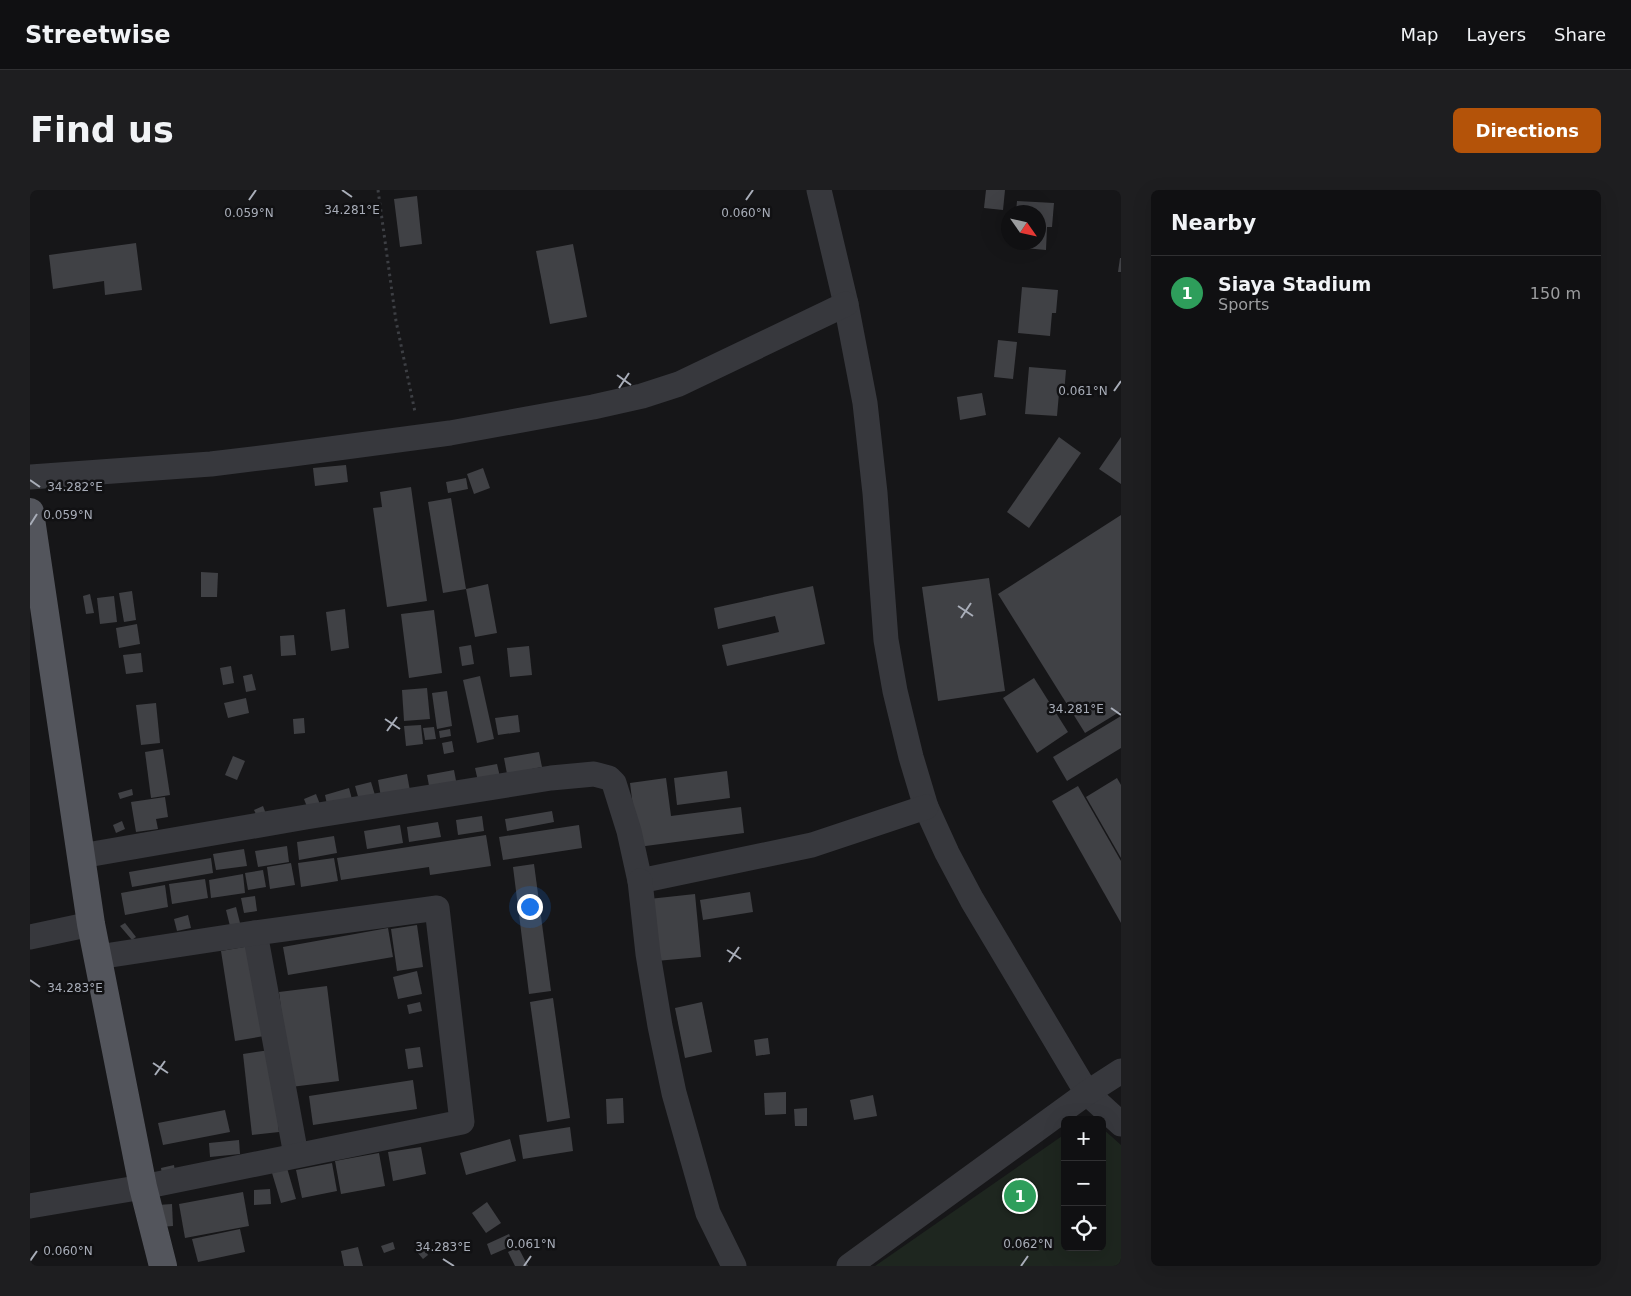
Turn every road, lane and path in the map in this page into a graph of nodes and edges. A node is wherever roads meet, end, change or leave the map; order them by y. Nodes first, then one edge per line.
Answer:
1 (378, 190) edge
2 (818, 190) edge
3 (846, 304) junction
4 (420, 438) junction
5 (30, 477) edge
6 (30, 512) edge
7 (34, 565) edge
8 (926, 807) junction
9 (81, 856) junction
10 (640, 880) junction
11 (92, 924) junction
12 (255, 933) junction
13 (30, 938) edge
14 (98, 957) junction
15 (1121, 1071) edge
16 (1088, 1093) junction
17 (1121, 1124) edge
18 (296, 1155) junction
19 (143, 1187) junction
20 (30, 1206) edge
21 (162, 1266) edge
22 (734, 1266) edge
23 (849, 1266) edge

1 - 4 path
2 - 3 street
3 - 4 street
3 - 8 street
4 - 5 street
6 - 7 main road
7 - 9 main road
8 - 10 street
8 - 16 street
9 - 10 street
9 - 11 main road
10 - 22 street
11 - 13 street
11 - 14 main road
12 - 14 street
12 - 18 street
12 - 18 street
14 - 19 main road
15 - 16 street
16 - 17 street
16 - 23 street
18 - 19 street
19 - 20 street
19 - 21 main road

